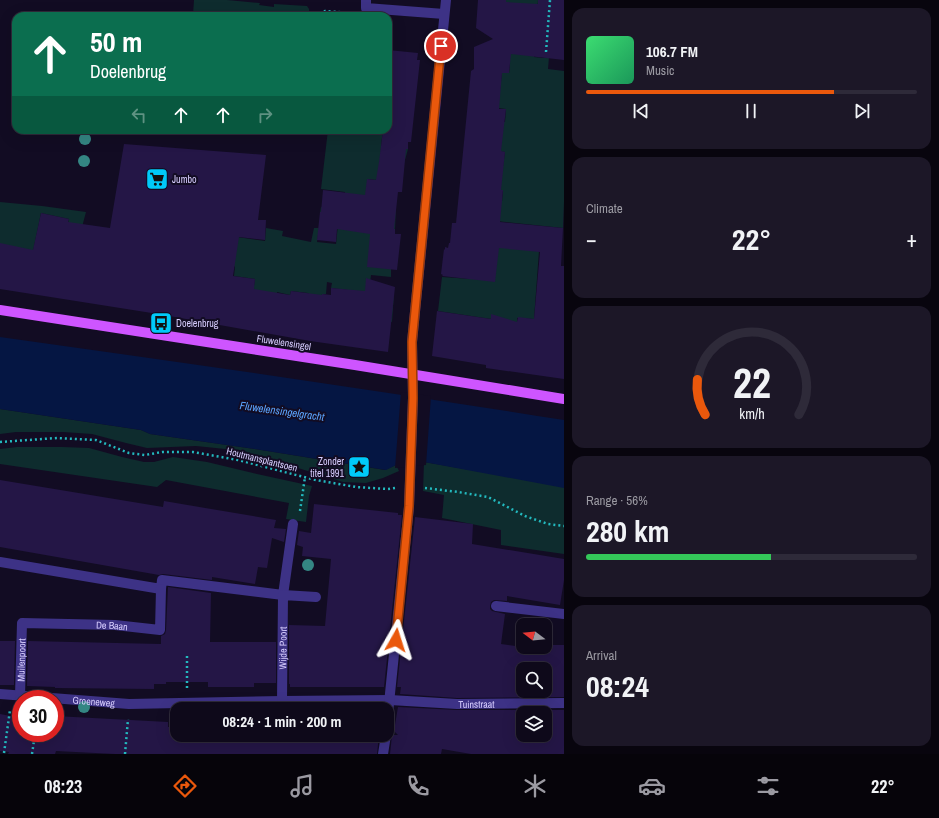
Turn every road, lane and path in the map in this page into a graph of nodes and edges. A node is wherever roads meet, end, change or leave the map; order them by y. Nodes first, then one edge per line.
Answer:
1 (446, 0) edge
2 (550, 0) edge
3 (366, 4) edge
4 (324, 12) edge
5 (338, 12) edge
6 (354, 12) edge
7 (444, 14) junction
8 (546, 52) dead end
9 (0, 310) edge
10 (413, 375) junction
11 (564, 399) edge
12 (0, 442) edge
13 (305, 477) junction
14 (410, 482) junction
15 (293, 524) joint
16 (564, 526) edge
17 (0, 562) edge
18 (161, 584) junction
19 (283, 595) junction
20 (316, 597) dead end
21 (496, 606) dead end
22 (564, 614) edge
23 (22, 623) joint
24 (187, 653) dead end
25 (16, 690) edge
26 (0, 694) edge
27 (12, 696) edge
28 (64, 699) edge
29 (390, 700) junction
30 (282, 701) junction
31 (187, 702) edge
32 (234, 702) edge
33 (170, 703) edge
34 (564, 703) edge
35 (129, 704) junction
36 (12, 715) edge
37 (34, 742) edge
38 (385, 742) edge
39 (4, 753) edge
40 (32, 754) edge
41 (125, 754) edge
42 (384, 754) edge

1 - 7 street
2 - 8 path
3 - 6 path
3 - 7 street
4 - 5 path
7 - 10 street
9 - 10 main road, Fluwelensingel
10 - 11 main road, Fluwelensingel
10 - 14 street
12 - 13 path, Houtmansplantsoen
13 - 14 path, Houtmansplantsoen
13 - 15 path
14 - 16 path, Houtmansplantsoen
14 - 29 street
15 - 19 street, Wijde Poort
17 - 18 street
18 - 19 street
18 - 23 street, De Baan
19 - 20 street
19 - 30 street, Wijde Poort
21 - 22 street
23 - 25 street, Muilenpoort
24 - 31 path
26 - 27 street, Groeneweg
28 - 35 street, Groeneweg
29 - 30 street, Groeneweg
29 - 34 street, Tuinstraat
30 - 32 street, Groeneweg
33 - 35 street, Groeneweg
35 - 41 path
36 - 39 path
37 - 40 path
38 - 42 street

